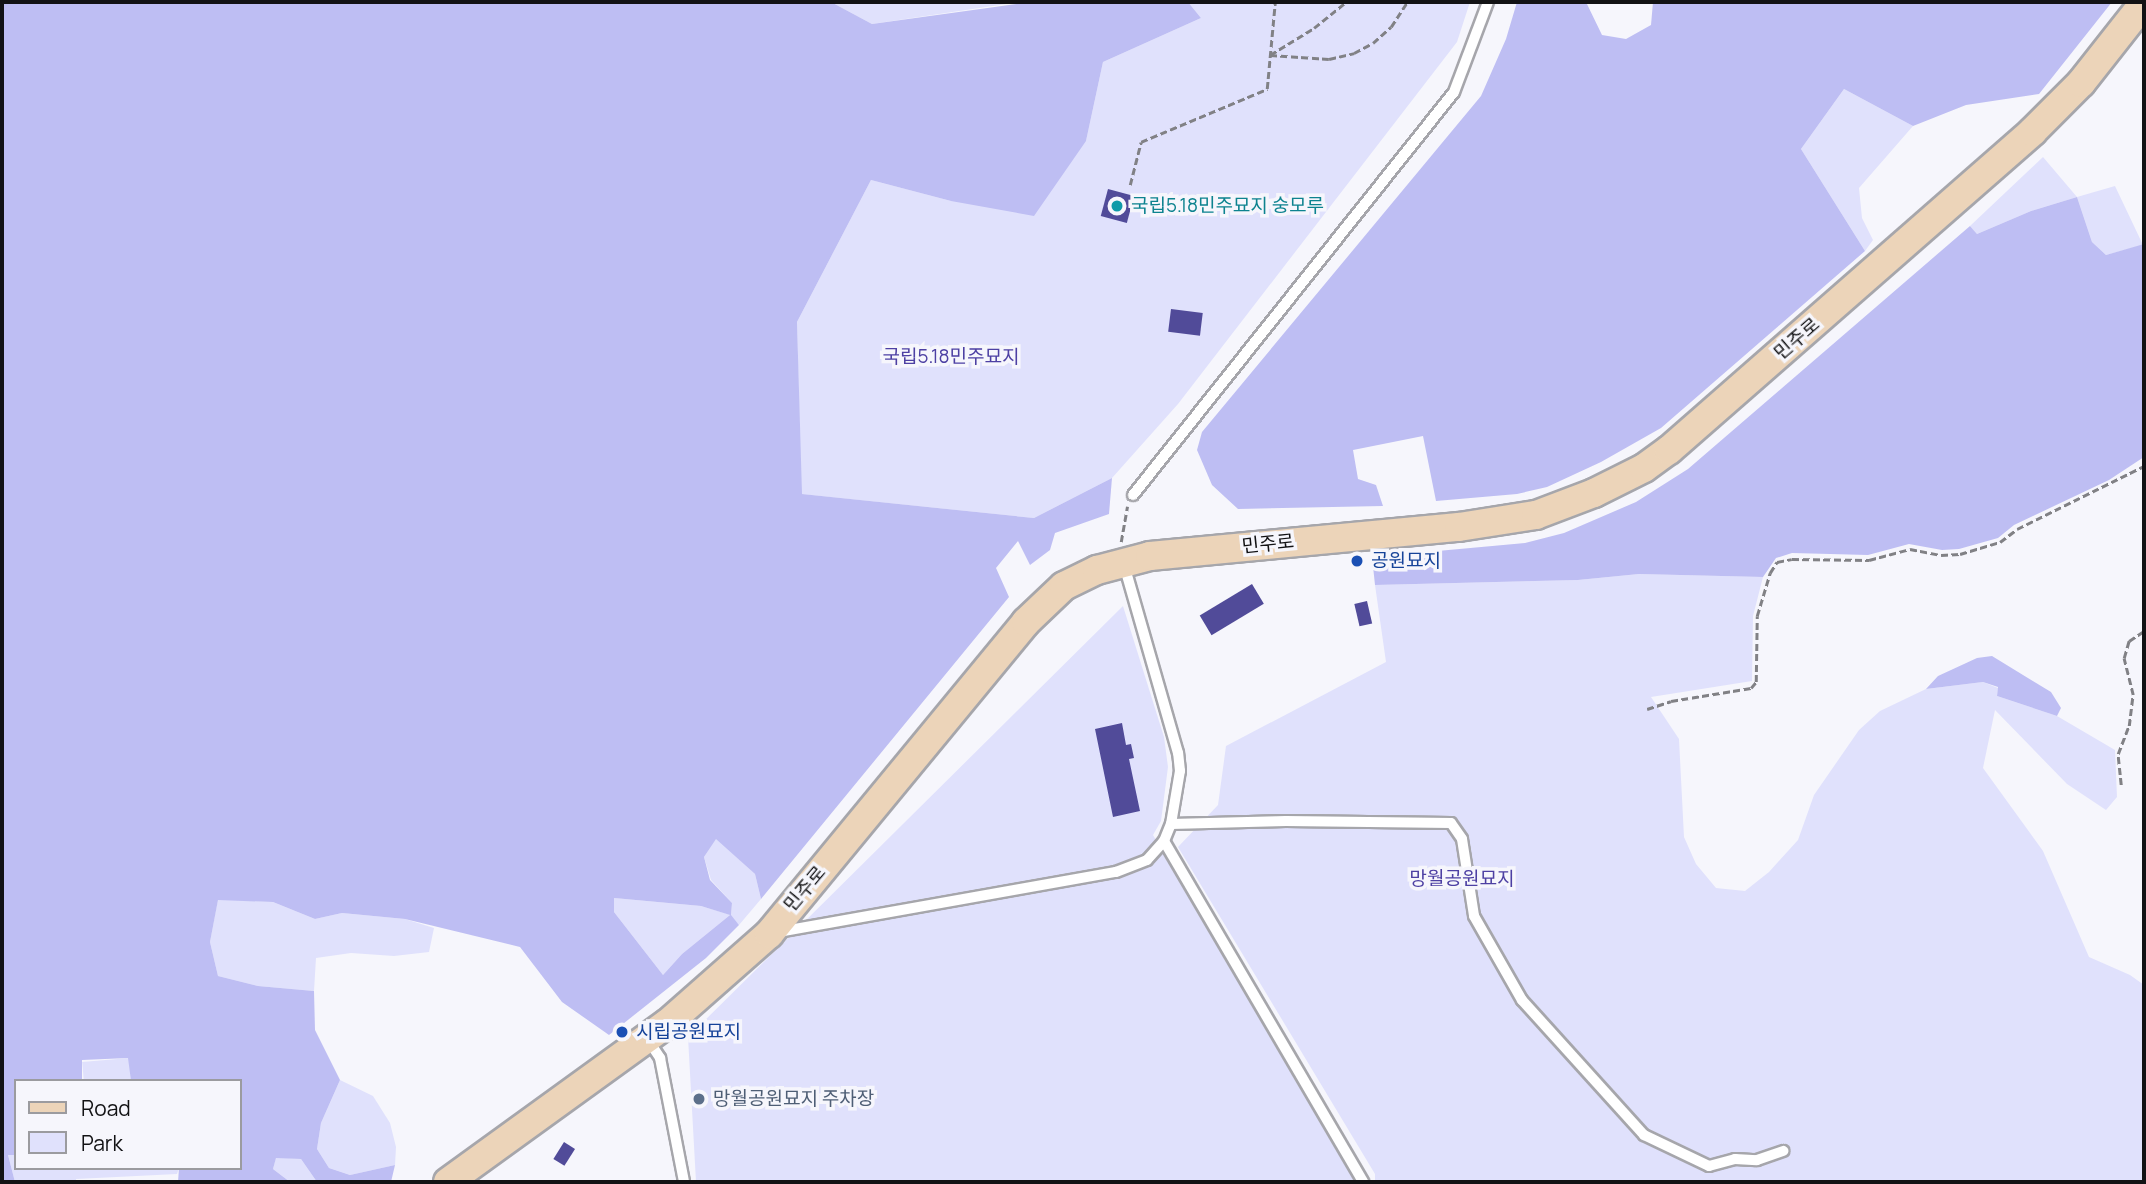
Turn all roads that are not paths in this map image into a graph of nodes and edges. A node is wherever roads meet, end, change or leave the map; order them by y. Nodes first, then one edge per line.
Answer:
1 (1488, 2) edge
2 (2144, 3) edge
3 (1133, 495) road end
4 (1123, 561) junction
5 (1171, 824) junction
6 (1164, 841) junction
7 (769, 934) junction
8 (647, 1039) junction
9 (1783, 1151) dead end
10 (448, 1182) edge
11 (684, 1182) edge
12 (1363, 1182) edge

1 - 3 lane
2 - 4 main road, 민주로
4 - 5 lane
4 - 7 main road, 민주로
5 - 6 lane
5 - 9 lane
6 - 7 lane
6 - 12 lane
7 - 8 main road, 민주로
8 - 10 main road, 민주로
8 - 11 lane

